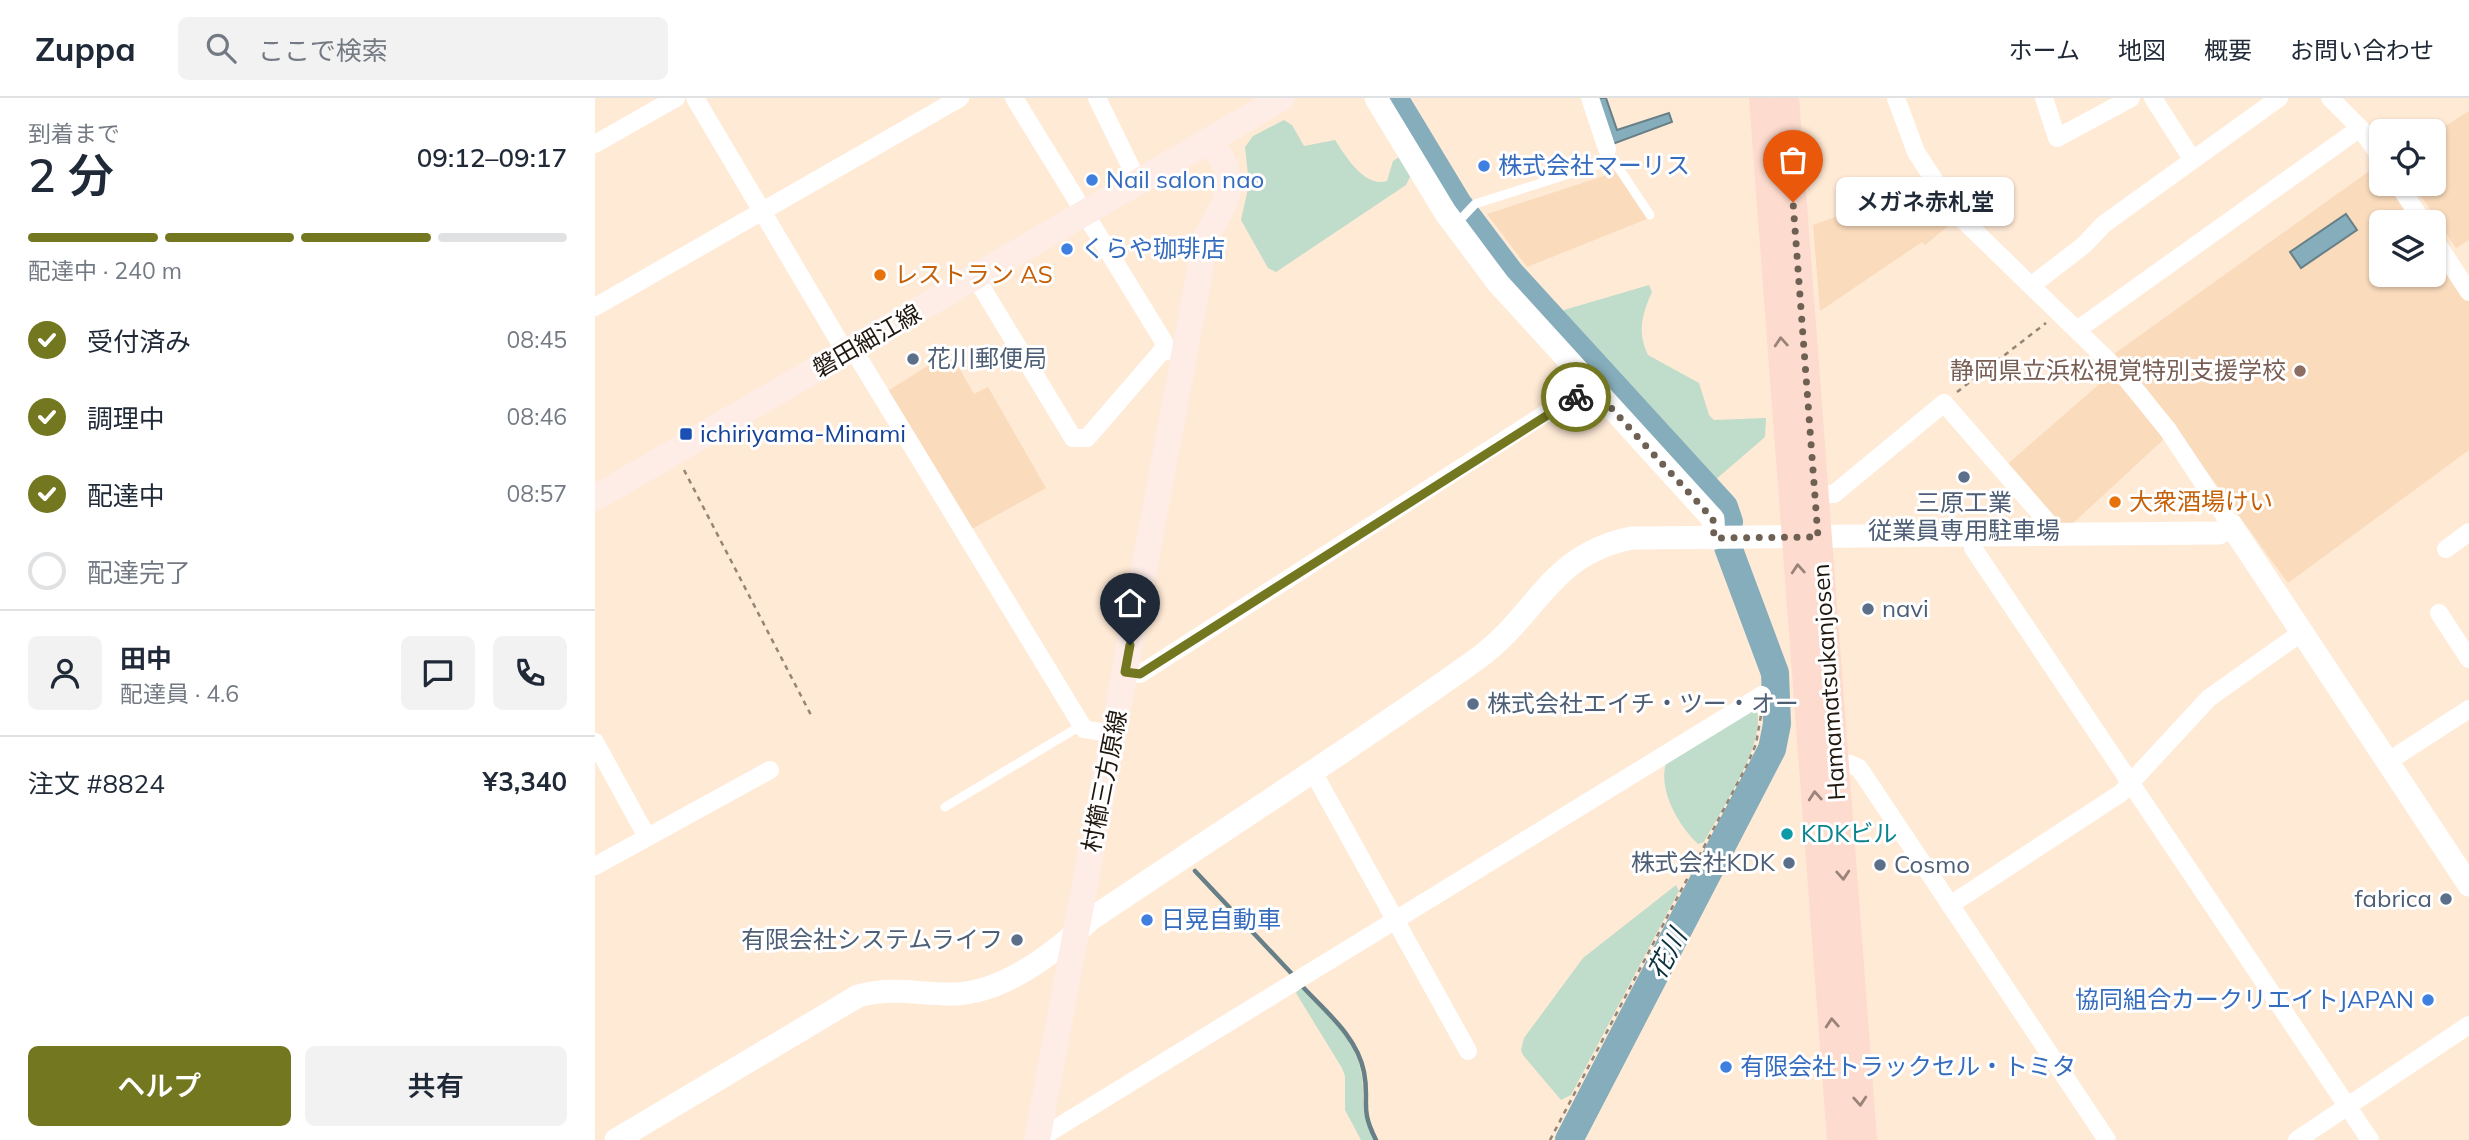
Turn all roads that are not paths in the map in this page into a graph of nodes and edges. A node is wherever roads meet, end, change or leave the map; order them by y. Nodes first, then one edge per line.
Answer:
1 (677, 98) edge
2 (695, 98) edge
3 (960, 98) edge
4 (1014, 98) edge
5 (1097, 98) edge
6 (1282, 98) edge
7 (1376, 98) edge
8 (1590, 98) edge
9 (1763, 98) edge
10 (1785, 98) edge
11 (1896, 98) edge
12 (2044, 98) edge
13 (2131, 98) edge
14 (2153, 98) edge
15 (2279, 98) edge
16 (2330, 98) edge
17 (2360, 128) junction
18 (1211, 141) junction
19 (2369, 141) edge
20 (595, 144) edge
21 (1610, 155) junction
22 (2192, 159) junction
23 (1139, 184) junction
24 (761, 211) junction
25 (1086, 214) junction
26 (1650, 215) dead end
27 (1462, 219) junction
28 (2446, 257) edge
29 (976, 278) junction
30 (2031, 286) junction
31 (2469, 292) edge
32 (595, 307) edge
33 (2077, 330) junction
34 (849, 351) junction
35 (1174, 351) junction
36 (1590, 385) junction
37 (597, 492) edge
38 (1815, 495) junction
39 (2231, 525) junction
40 (2469, 532) edge
41 (2051, 534) junction
42 (1972, 535) junction
43 (1807, 537) junction
44 (1714, 538) junction
45 (2447, 549) dead end
46 (2439, 613) dead end
47 (2302, 632) junction
48 (2469, 659) edge
49 (1125, 672) junction
50 (1762, 695) road end
51 (2469, 709) edge
52 (1082, 725) junction
53 (1113, 734) junction
54 (595, 742) edge
55 (2387, 762) junction
56 (1835, 765) junction
57 (770, 770) dead end
58 (1312, 770) junction
59 (2130, 784) junction
60 (945, 807) dead end
61 (647, 838) junction
62 (595, 866) edge
63 (2469, 885) edge
64 (1950, 905) junction
65 (1395, 919) junction
66 (1076, 932) junction
67 (2469, 1025) edge
68 (1468, 1051) dead end
69 (2348, 1106) junction
70 (616, 1140) edge
71 (1037, 1140) edge
72 (1840, 1140) edge
73 (1863, 1140) edge
74 (2107, 1140) edge
75 (2297, 1140) edge
76 (2370, 1140) edge

1 - 20 street
2 - 24 street
3 - 24 street
4 - 25 street
5 - 23 street
6 - 18 main road, 磐田細江線
7 - 27 street
8 - 21 street
43 -> 9 main road, Hamamatsukanjosen
10 - 38 main road, Hamamatsukanjosen
11 - 30 street
12 - 13 street
14 - 22 street
15 - 22 street
16 - 17 street
17 - 19 street
17 - 33 street
18 - 23 main road, 磐田細江線
18 - 35 main road, 村櫛三方原線
21 - 26 lane
21 - 27 lane
22 - 30 street
23 - 25 main road, 磐田細江線
24 - 32 street
24 - 34 street
25 - 29 main road, 磐田細江線
25 - 35 street
27 - 36 street
28 - 31 street
29 - 34 main road, 磐田細江線
29 - 35 street
30 - 33 street
33 - 39 street
34 - 37 main road, 磐田細江線
34 - 52 street
35 - 49 main road, 村櫛三方原線
36 - 44 street
36 - 49 street
38 - 41 street
38 - 43 main road, Hamamatsukanjosen
39 - 41 street
39 - 47 street
40 - 45 street
41 - 42 street
42 - 43 street
42 - 59 street
43 - 44 street
43 - 56 main road, Hamamatsukanjosen
72 -> 43 main road, Hamamatsukanjosen
44 - 58 street
46 - 48 street
47 - 55 street
47 - 59 street
49 - 53 main road, 村櫛三方原線
50 - 65 street
51 - 55 street
52 - 53 street
52 - 60 lane
53 - 66 main road, 村櫛三方原線
54 - 61 street
55 - 63 street
56 - 64 street
56 -> 73 main road, Hamamatsukanjosen
57 - 61 street
58 - 65 street
58 - 66 street
59 - 64 street
59 - 69 street
61 - 62 street
64 - 74 street
65 - 68 street
65 - 71 street
66 - 70 street
66 - 71 main road, 村櫛三方原線
67 - 69 street
69 - 75 street
69 - 76 street

